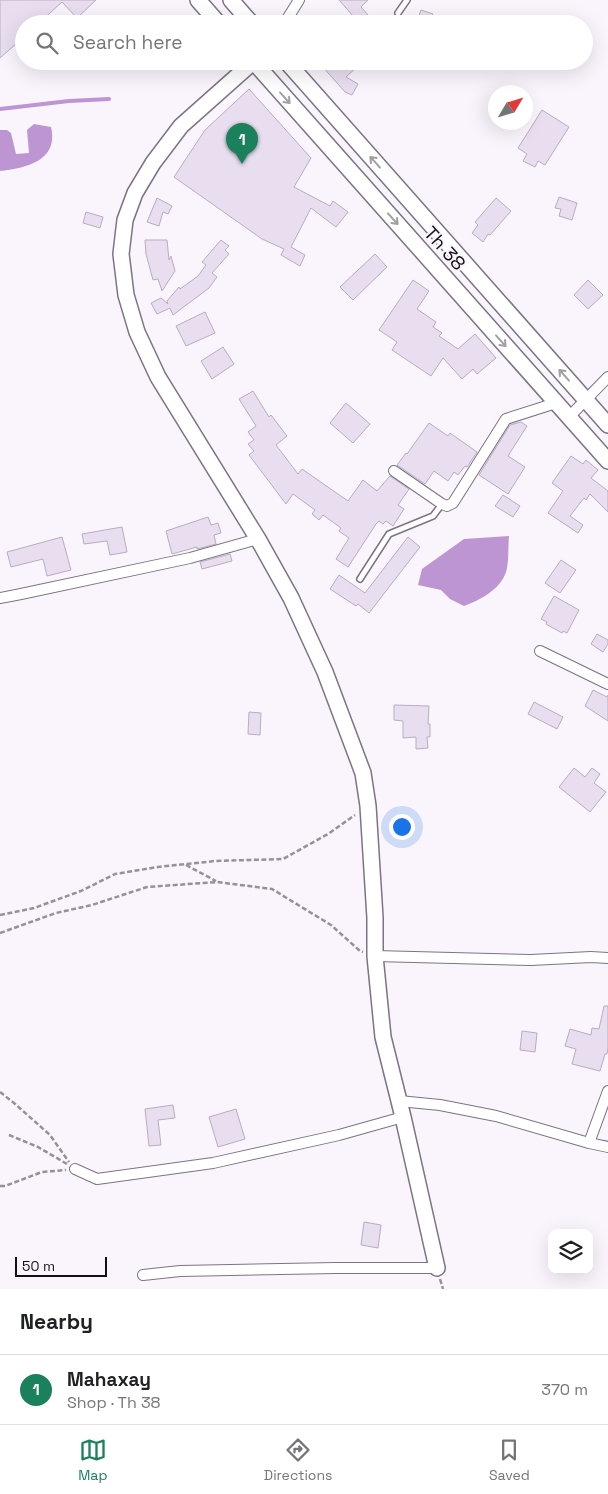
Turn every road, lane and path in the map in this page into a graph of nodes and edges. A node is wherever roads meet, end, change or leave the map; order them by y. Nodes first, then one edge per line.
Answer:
1 (198, 0) edge
2 (231, 0) edge
3 (299, 0) edge
4 (407, 0) edge
5 (398, 13) dead end
6 (211, 15) edge
7 (244, 15) edge
8 (290, 15) edge
9 (243, 70) edge
10 (261, 70) edge
11 (294, 70) edge
12 (608, 377) edge
13 (586, 400) junction
14 (556, 403) junction
15 (569, 417) junction
16 (608, 425) edge
17 (608, 461) edge
18 (394, 471) dead end
19 (442, 504) junction
20 (258, 539) junction
21 (360, 578) dead end
22 (0, 598) edge
23 (540, 651) dead end
24 (608, 684) edge
25 (368, 806) junction
26 (184, 864) junction
27 (217, 882) junction
28 (0, 915) edge
29 (0, 933) edge
30 (375, 956) junction
31 (608, 958) edge
32 (0, 1092) edge
33 (608, 1092) edge
34 (399, 1101) junction
35 (403, 1117) junction
36 (9, 1135) dead end
37 (589, 1142) junction
38 (608, 1147) edge
39 (75, 1169) junction
40 (0, 1186) edge
41 (437, 1268) joint
42 (143, 1276) dead end

1 - 6 street
2 - 7 street
3 - 8 street
4 - 5 lane
9 - 20 street
10 -> 14 street, Th 38
13 -> 11 street, Th 38
12 - 13 street
13 - 15 street
13 - 16 street, Th 38
14 - 15 street, Th 38
14 - 19 street
15 - 17 street, Th 38
18 - 19 street
19 - 21 lane
20 - 22 street
20 - 25 street
23 - 24 street
25 - 26 path
25 - 30 street
26 - 27 path
26 - 28 path
27 - 29 path
27 - 30 path
30 - 31 street
30 - 34 street
32 - 39 path
33 - 37 street
34 - 35 street
34 - 37 street
35 - 39 street
35 - 41 street
36 - 39 path
37 - 38 street
39 - 40 path
41 - 42 street

